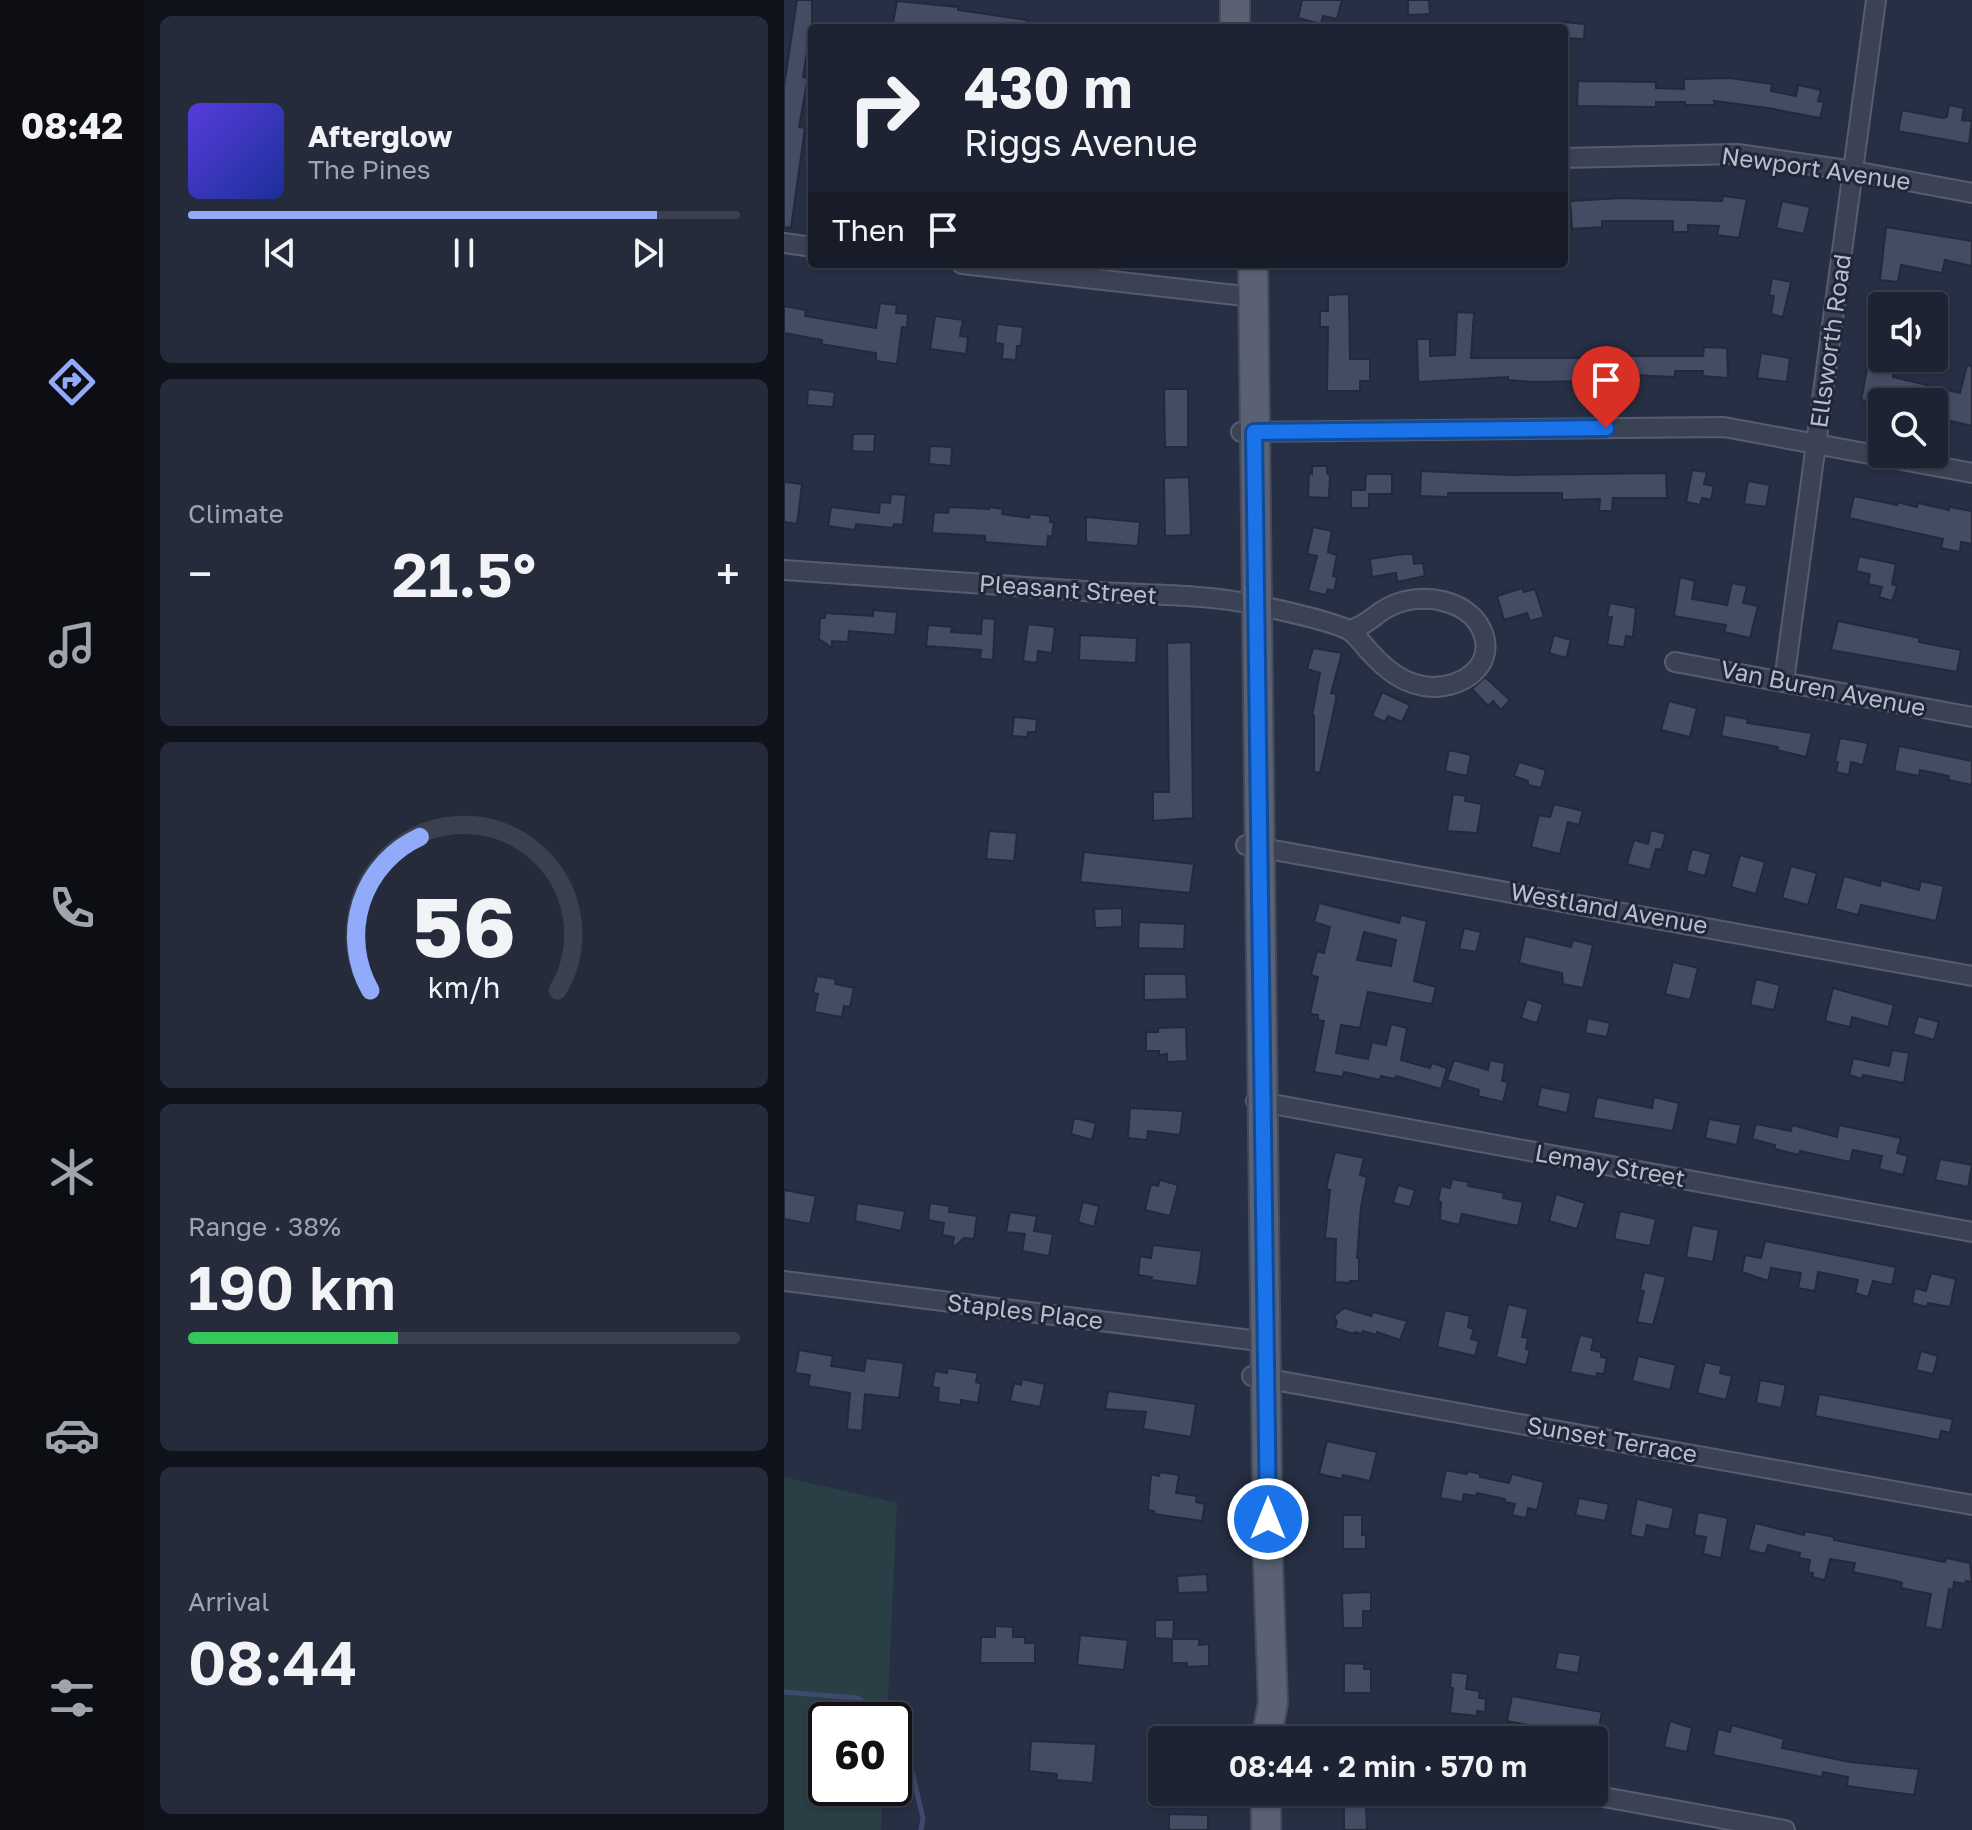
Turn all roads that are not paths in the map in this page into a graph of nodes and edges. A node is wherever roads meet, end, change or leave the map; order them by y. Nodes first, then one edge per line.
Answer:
1 (1235, 0) edge
2 (1248, 0) edge
3 (1876, 0) edge
4 (1235, 24) edge
5 (1249, 24) edge
6 (1568, 158) edge
7 (1854, 171) junction
8 (1972, 193) edge
9 (784, 243) edge
10 (808, 246) edge
11 (996, 268) edge
12 (1239, 268) edge
13 (1252, 268) edge
14 (1246, 297) junction
15 (1248, 432) junction
16 (1816, 443) junction
17 (1972, 473) edge
18 (784, 570) edge
19 (1249, 603) junction
20 (1349, 630) junction
21 (1675, 662) dead end
22 (1784, 681) junction
23 (1972, 717) edge
24 (1253, 846) junction
25 (1972, 976) edge
26 (1256, 1101) junction
27 (1972, 1232) edge
28 (784, 1281) edge
29 (1259, 1342) junction
30 (1260, 1377) junction
31 (1972, 1505) edge
32 (1274, 1726) edge
33 (1608, 1798) edge
34 (1266, 1806) edge
35 (1266, 1830) edge
36 (1785, 1830) edge

1 - 4 main road
2 - 5 main road
3 - 7 street, Ellsworth Road
6 - 7 street, Newport Avenue
7 - 8 street, Newport Avenue
7 - 16 street, Ellsworth Road
9 - 10 street
11 - 14 street
12 - 14 main road
13 - 14 main road
14 - 15 main road
15 - 16 street
15 - 19 main road
16 - 17 street
16 - 22 street, Ellsworth Road
18 - 19 street, Pleasant Street
19 - 20 street, Pleasant Street
19 - 24 main road
20 - 20 street
21 - 22 street, Van Buren Avenue
22 - 23 street, Van Buren Avenue
24 - 25 street, Westland Avenue
24 - 26 main road
26 - 27 street, Lemay Street
26 - 29 main road
28 - 29 street, Staples Place
29 - 30 main road
30 - 31 street, Sunset Terrace
30 - 32 main road
33 - 36 street
34 - 35 main road

